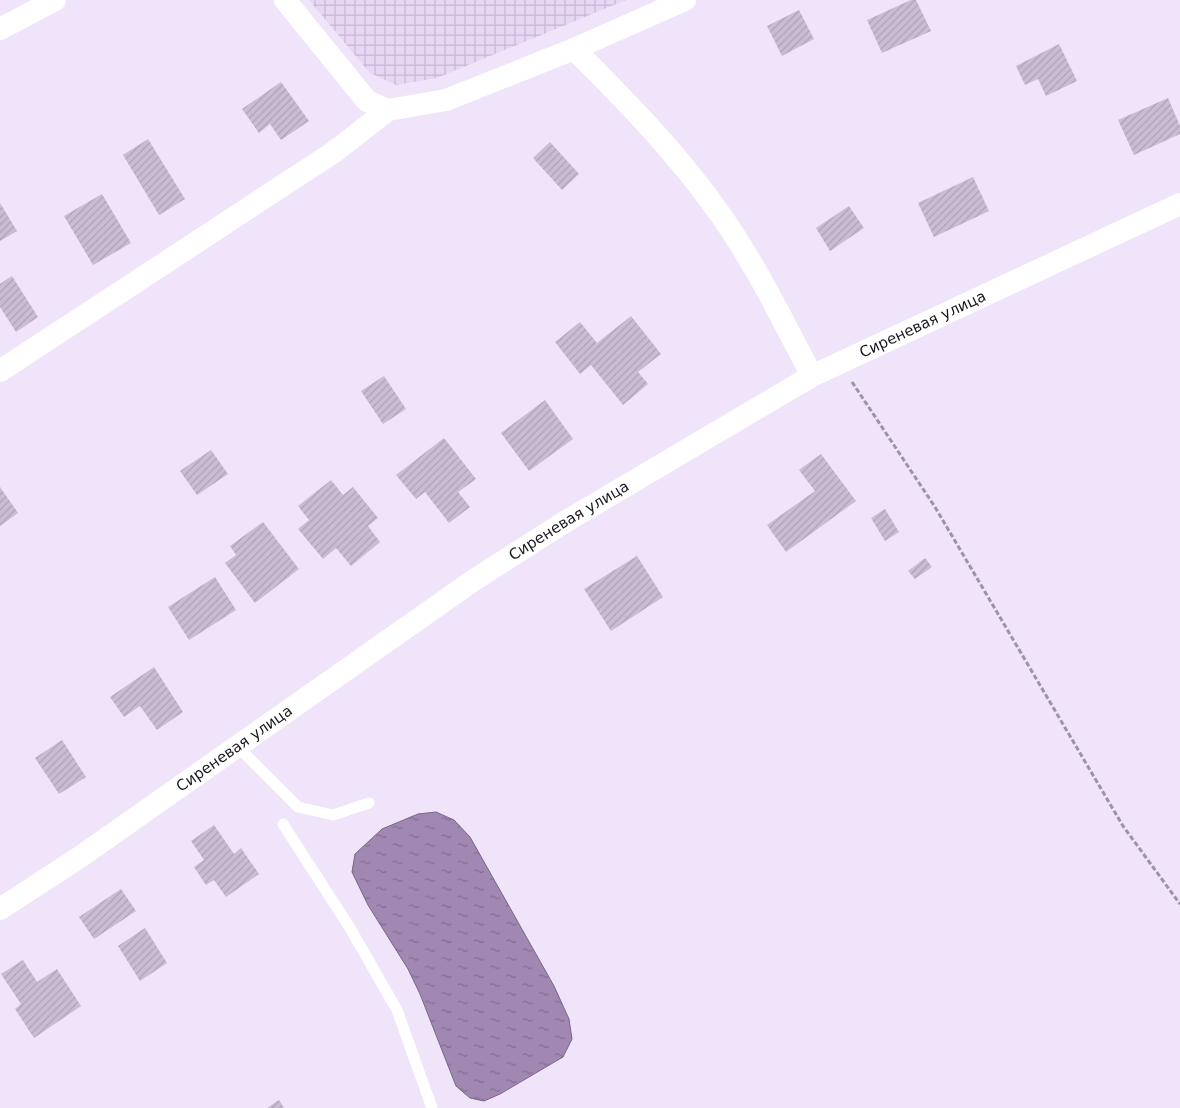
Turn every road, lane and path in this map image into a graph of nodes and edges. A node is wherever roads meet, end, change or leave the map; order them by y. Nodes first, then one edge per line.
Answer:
1 (55, 0) edge
2 (285, 0) edge
3 (685, 0) edge
4 (0, 29) edge
5 (574, 49) junction
6 (388, 110) junction
7 (1180, 204) edge
8 (840, 363) junction
9 (0, 371) edge
10 (812, 376) junction
11 (237, 746) junction
12 (369, 803) dead end
13 (283, 824) dead end
14 (1180, 904) edge
15 (0, 909) edge
16 (432, 1108) edge

1 - 4 street
2 - 6 street
3 - 5 street
5 - 6 street
5 - 10 street
6 - 9 street
7 - 8 street, Сиреневая улица
8 - 10 street, Сиреневая улица
8 - 14 path
10 - 11 street, Сиреневая улица
11 - 12 lane
11 - 15 street, Сиреневая улица
13 - 16 lane

